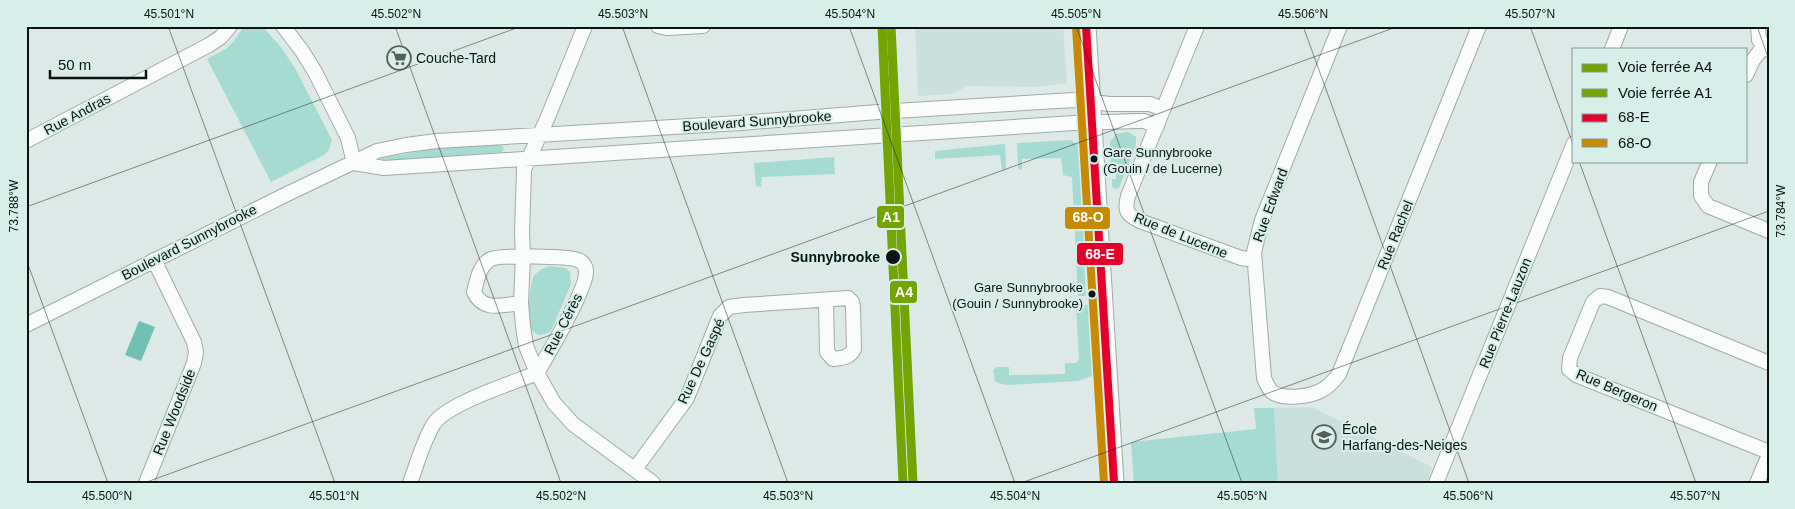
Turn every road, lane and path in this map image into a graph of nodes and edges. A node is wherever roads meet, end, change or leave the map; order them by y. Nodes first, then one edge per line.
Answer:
1 (230, 26) edge
2 (283, 26) edge
3 (585, 26) edge
4 (658, 26) edge
5 (703, 26) edge
6 (1086, 26) edge
7 (1196, 26) edge
8 (1340, 26) edge
9 (1479, 26) edge
10 (1621, 26) edge
11 (1758, 26) edge
12 (1612, 48) edge
13 (1766, 48) edge
14 (1748, 70) edge
15 (1091, 102) junction
16 (1163, 109) junction
17 (1092, 122) junction
18 (1157, 126) junction
19 (539, 135) junction
20 (26, 141) edge
21 (1572, 148) edge
22 (529, 158) junction
23 (1710, 162) edge
24 (354, 163) junction
25 (1769, 231) edge
26 (524, 257) junction
27 (154, 260) junction
28 (1254, 260) junction
29 (826, 300) dead end
30 (521, 303) junction
31 (26, 325) edge
32 (1769, 363) edge
33 (537, 374) junction
34 (1272, 392) joint
35 (1769, 453) edge
36 (635, 469) junction
37 (146, 483) edge
38 (410, 483) edge
39 (653, 483) edge
40 (1114, 483) edge
41 (1436, 483) edge
42 (1757, 483) edge

1 - 20 street, Rue Andras
2 - 24 street
3 - 19 street, Rue Cérès
4 - 5 street
6 - 15 main road
7 - 16 street, Rue de Lucerne
8 - 28 street, Rue Edward
9 - 34 street, Rue Rachel
10 - 12 street
11 - 13 street
13 - 14 street
15 - 16 street, Boulevard Sunnybrooke
15 - 17 main road
15 - 19 street, Boulevard Sunnybrooke
16 - 18 street, Rue de Lucerne
17 - 18 street, Boulevard Sunnybrooke
17 - 22 street, Boulevard Sunnybrooke
17 - 40 main road
18 - 28 street, Rue de Lucerne
19 - 22 street, Rue Cérès
19 - 24 street, Boulevard Sunnybrooke
21 - 41 street, Rue Pierre-Lauzon
22 - 24 street, Boulevard Sunnybrooke
22 - 26 street, Rue Cérès
23 - 25 street
24 - 27 street, Boulevard Sunnybrooke
26 - 30 street, Rue Cérès
26 - 30 street, Rue Cérès
26 - 33 street, Rue Cérès
27 - 31 street, Boulevard Sunnybrooke
27 - 37 street, Rue Woodside
28 - 34 street, Rue Edward
29 - 36 street, Rue De Gaspé
30 - 33 street, Rue Cérès
32 - 35 street, Rue Bergeron
33 - 36 street
33 - 38 street
35 - 42 street
36 - 39 street

